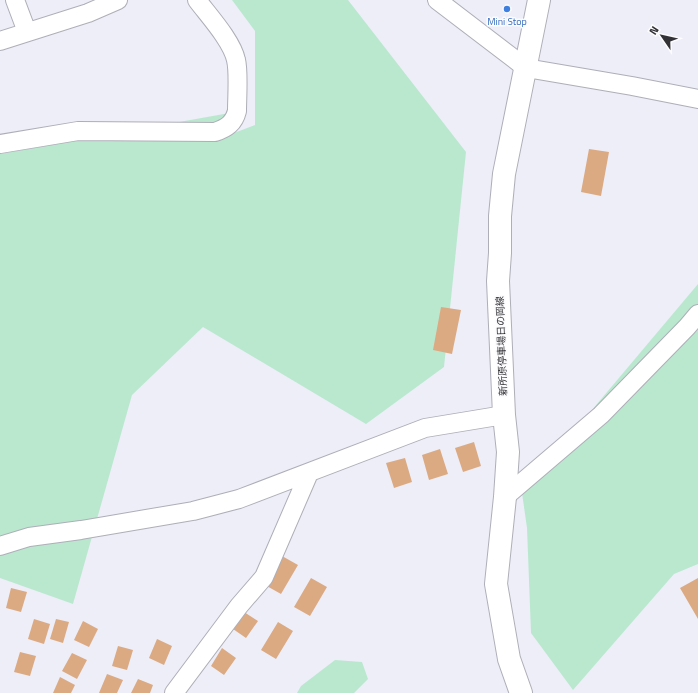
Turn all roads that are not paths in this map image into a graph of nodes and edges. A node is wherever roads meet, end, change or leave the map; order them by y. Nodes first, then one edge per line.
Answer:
1 (15, 0) edge
2 (118, 0) edge
3 (197, 0) edge
4 (437, 0) edge
5 (540, 0) edge
6 (27, 32) junction
7 (0, 41) edge
8 (526, 68) junction
9 (698, 99) edge
10 (0, 144) edge
11 (698, 314) edge
12 (504, 415) junction
13 (309, 473) junction
14 (505, 497) junction
15 (0, 546) edge
16 (174, 693) edge
17 (520, 693) edge

1 - 6 street
2 - 6 street
3 - 10 street
4 - 8 street
5 - 8 main road, 新所原停車場日の岡線
6 - 7 street
8 - 9 street
8 - 12 main road, 新所原停車場日の岡線
11 - 14 street
12 - 13 street
12 - 14 main road, 新所原停車場日の岡線
13 - 15 street
13 - 16 street
14 - 17 main road, 新所原停車場日の岡線

